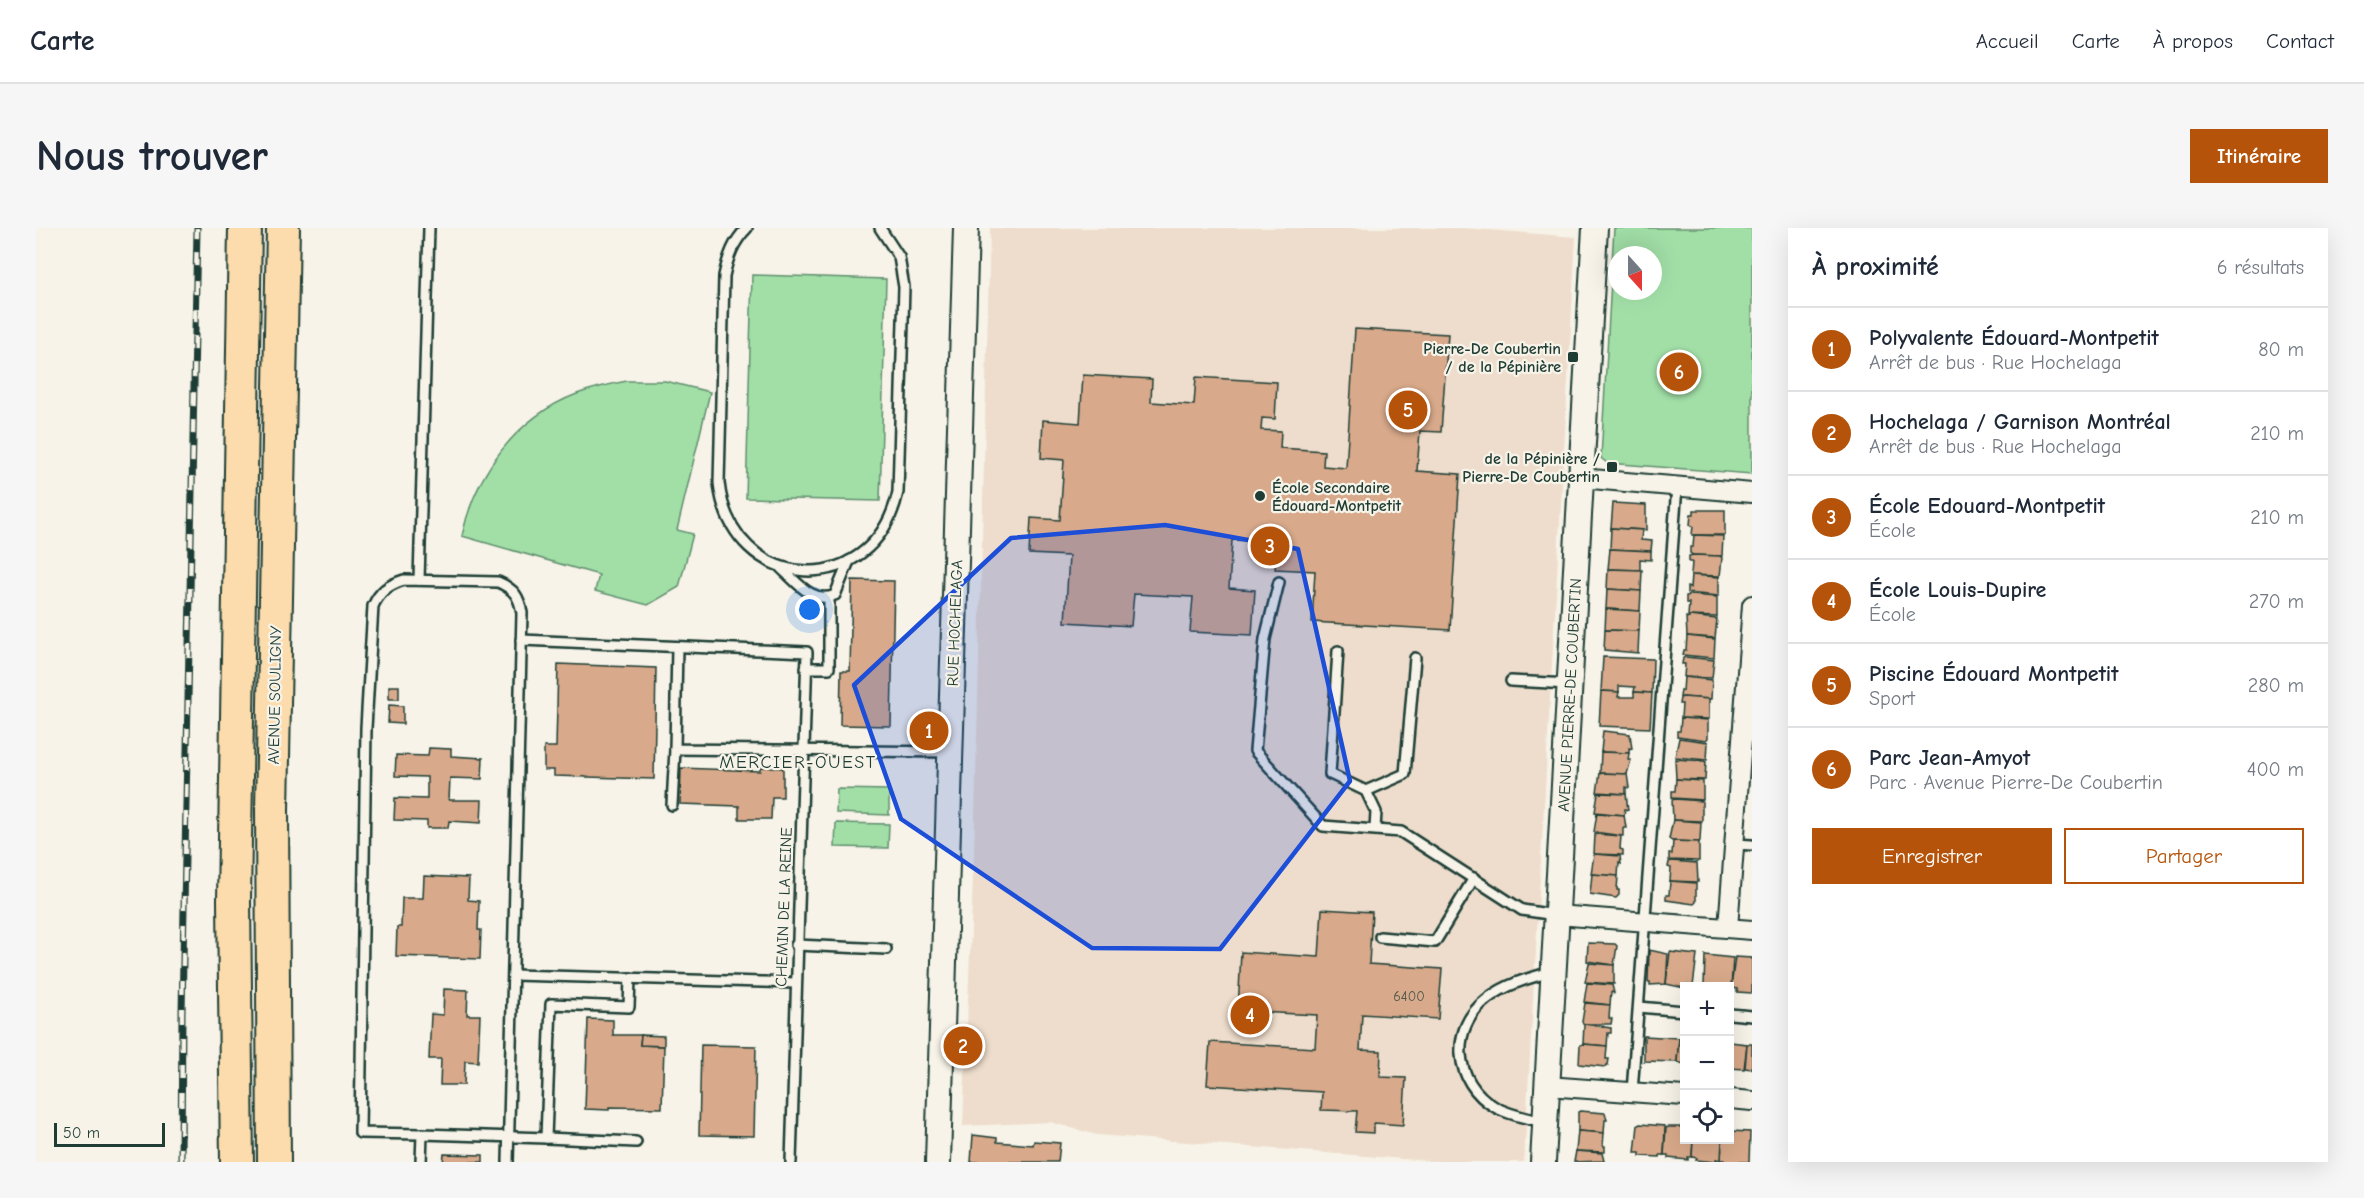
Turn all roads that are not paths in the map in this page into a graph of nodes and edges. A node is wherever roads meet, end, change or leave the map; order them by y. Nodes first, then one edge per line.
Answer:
1 (245, 228) edge
2 (284, 228) edge
3 (429, 228) edge
4 (747, 228) edge
5 (880, 228) edge
6 (966, 228) edge
7 (1595, 228) edge
8 (1580, 478) junction
9 (1677, 486) junction
10 (1752, 493) edge
11 (849, 561) junction
12 (778, 565) junction
13 (419, 580) junction
14 (1280, 582) dead end
15 (829, 598) junction
16 (1752, 605) edge
17 (521, 640) junction
18 (677, 647) junction
19 (1338, 651) dead end
20 (1415, 658) dead end
21 (806, 668) junction
22 (1511, 681) dead end
23 (1569, 684) junction
24 (675, 749) junction
25 (802, 750) junction
26 (950, 752) junction
27 (1747, 761) edge
28 (1366, 791) junction
29 (672, 805) dead end
30 (1375, 830) junction
31 (1743, 844) edge
32 (1474, 878) junction
33 (1557, 915) junction
34 (1645, 922) junction
35 (1728, 928) junction
36 (1752, 930) edge
37 (1380, 937) dead end
38 (796, 945) junction
39 (886, 949) dead end
40 (1553, 971) junction
41 (513, 975) junction
42 (630, 978) junction
43 (795, 983) junction
44 (1639, 1007) junction
45 (1680, 1011) edge
46 (1734, 1014) edge
47 (1752, 1016) edge
48 (1547, 1086) junction
49 (1632, 1092) junction
50 (1680, 1096) edge
51 (1734, 1099) edge
52 (1752, 1101) edge
53 (1545, 1122) junction
54 (422, 1134) junction
55 (509, 1136) junction
56 (546, 1138) junction
57 (636, 1142) dead end
58 (237, 1162) edge
59 (274, 1162) edge
60 (421, 1162) edge
61 (508, 1162) edge
62 (791, 1162) edge
63 (938, 1162) edge
64 (1543, 1162) edge

1 - 58 highway
2 - 59 highway, AVENUE SOULIGNY
3 - 13 lane
4 - 12 lane
5 - 11 lane
6 - 26 street, RUE HOCHELAGA
7 - 8 street, AVENUE PIERRE-DE COUBERTIN
8 - 9 street
8 - 23 street, AVENUE PIERRE-DE COUBERTIN
9 - 10 street
9 - 34 lane
11 - 12 lane
11 - 15 lane
12 - 15 lane
13 - 17 lane
13 - 54 lane
14 - 30 lane
15 - 21 lane
16 - 27 street
17 - 18 lane
17 - 41 lane
18 - 21 lane, CHEMIN DE LA REINE
18 - 24 lane
19 - 28 lane
20 - 28 lane
21 - 25 lane, CHEMIN DE LA REINE
22 - 23 lane
23 - 33 street, AVENUE PIERRE-DE COUBERTIN
24 - 25 lane
24 - 29 lane
25 - 26 lane
25 - 38 lane, CHEMIN DE LA REINE
26 - 63 street, RUE HOCHELAGA
27 - 31 street
28 - 30 lane
30 - 32 lane
31 - 35 street
32 - 33 lane
32 - 37 lane
33 - 34 street
33 - 40 street, AVENUE PIERRE-DE COUBERTIN
34 - 35 street
34 - 44 lane
35 - 36 street
38 - 39 lane
38 - 43 lane, CHEMIN DE LA REINE
40 - 48 street, AVENUE PIERRE-DE COUBERTIN
40 - 53 lane
41 - 42 lane
41 - 55 lane
42 - 43 lane
42 - 56 lane
43 - 62 lane, CHEMIN DE LA REINE
44 - 45 lane
44 - 49 lane
46 - 47 lane
48 - 49 street
48 - 53 street, AVENUE PIERRE-DE COUBERTIN
49 - 50 street
51 - 52 street
53 - 64 street, AVENUE PIERRE-DE COUBERTIN
54 - 55 lane
54 - 60 lane
55 - 56 lane
55 - 61 lane
56 - 57 lane

